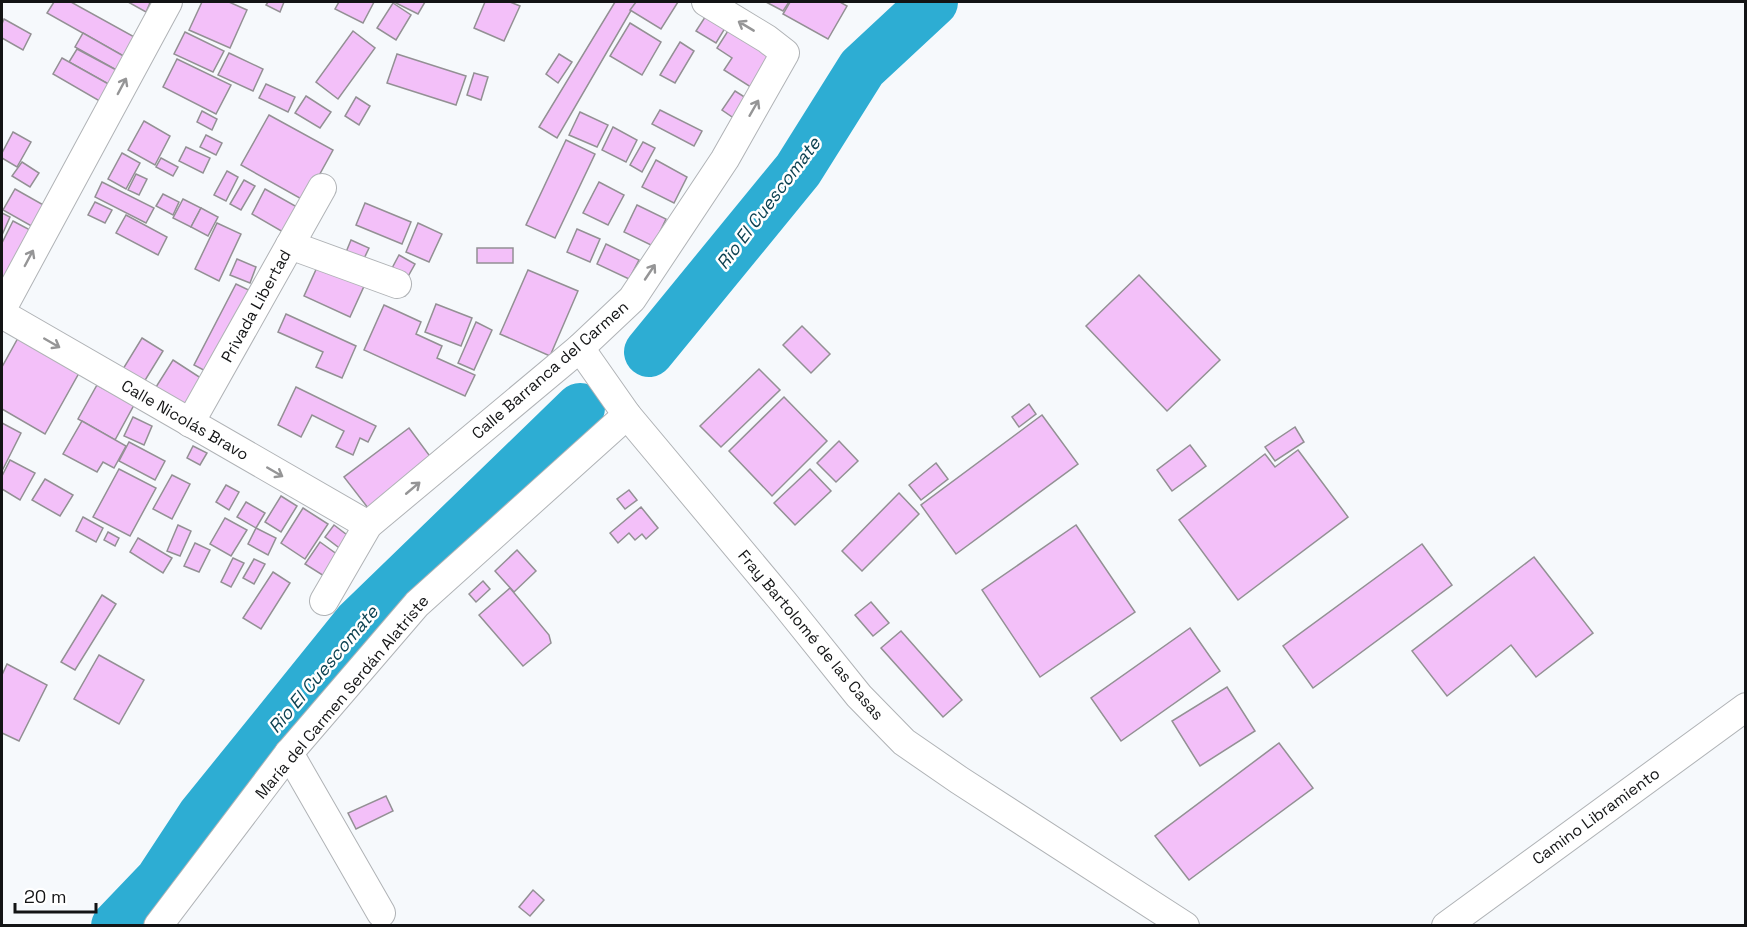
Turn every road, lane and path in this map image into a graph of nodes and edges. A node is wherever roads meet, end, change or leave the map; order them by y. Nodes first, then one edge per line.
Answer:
1 (168, 2) edge
2 (706, 2) edge
3 (322, 188) dead end
4 (290, 245) junction
5 (397, 284) dead end
6 (2, 312) edge
7 (585, 355) junction
8 (622, 409) junction
9 (189, 423) junction
10 (369, 525) junction
11 (324, 601) dead end
12 (1746, 708) edge
13 (289, 753) junction
14 (381, 913) dead end
15 (172, 919) edge
16 (1185, 926) edge
17 (1446, 926) edge

6 -> 1 street
7 -> 2 street, Calle Barranca del Carmen
3 - 4 street, Privada Libertad
4 - 5 street
4 - 9 street, Privada Libertad
6 -> 9 street, Calle Nicolás Bravo
7 - 8 street, Fray Bartolomé de las Casas
10 -> 7 street, Calle Barranca del Carmen
8 - 13 street, María del Carmen Serdán Alatriste
8 - 16 street, Fray Bartolomé de las Casas
9 -> 10 street, Calle Nicolás Bravo
10 - 11 street, Calle Barranca del Carmen
12 - 17 street, Camino Libramiento
13 - 14 street
13 - 15 street, María del Carmen Serdán Alatriste

